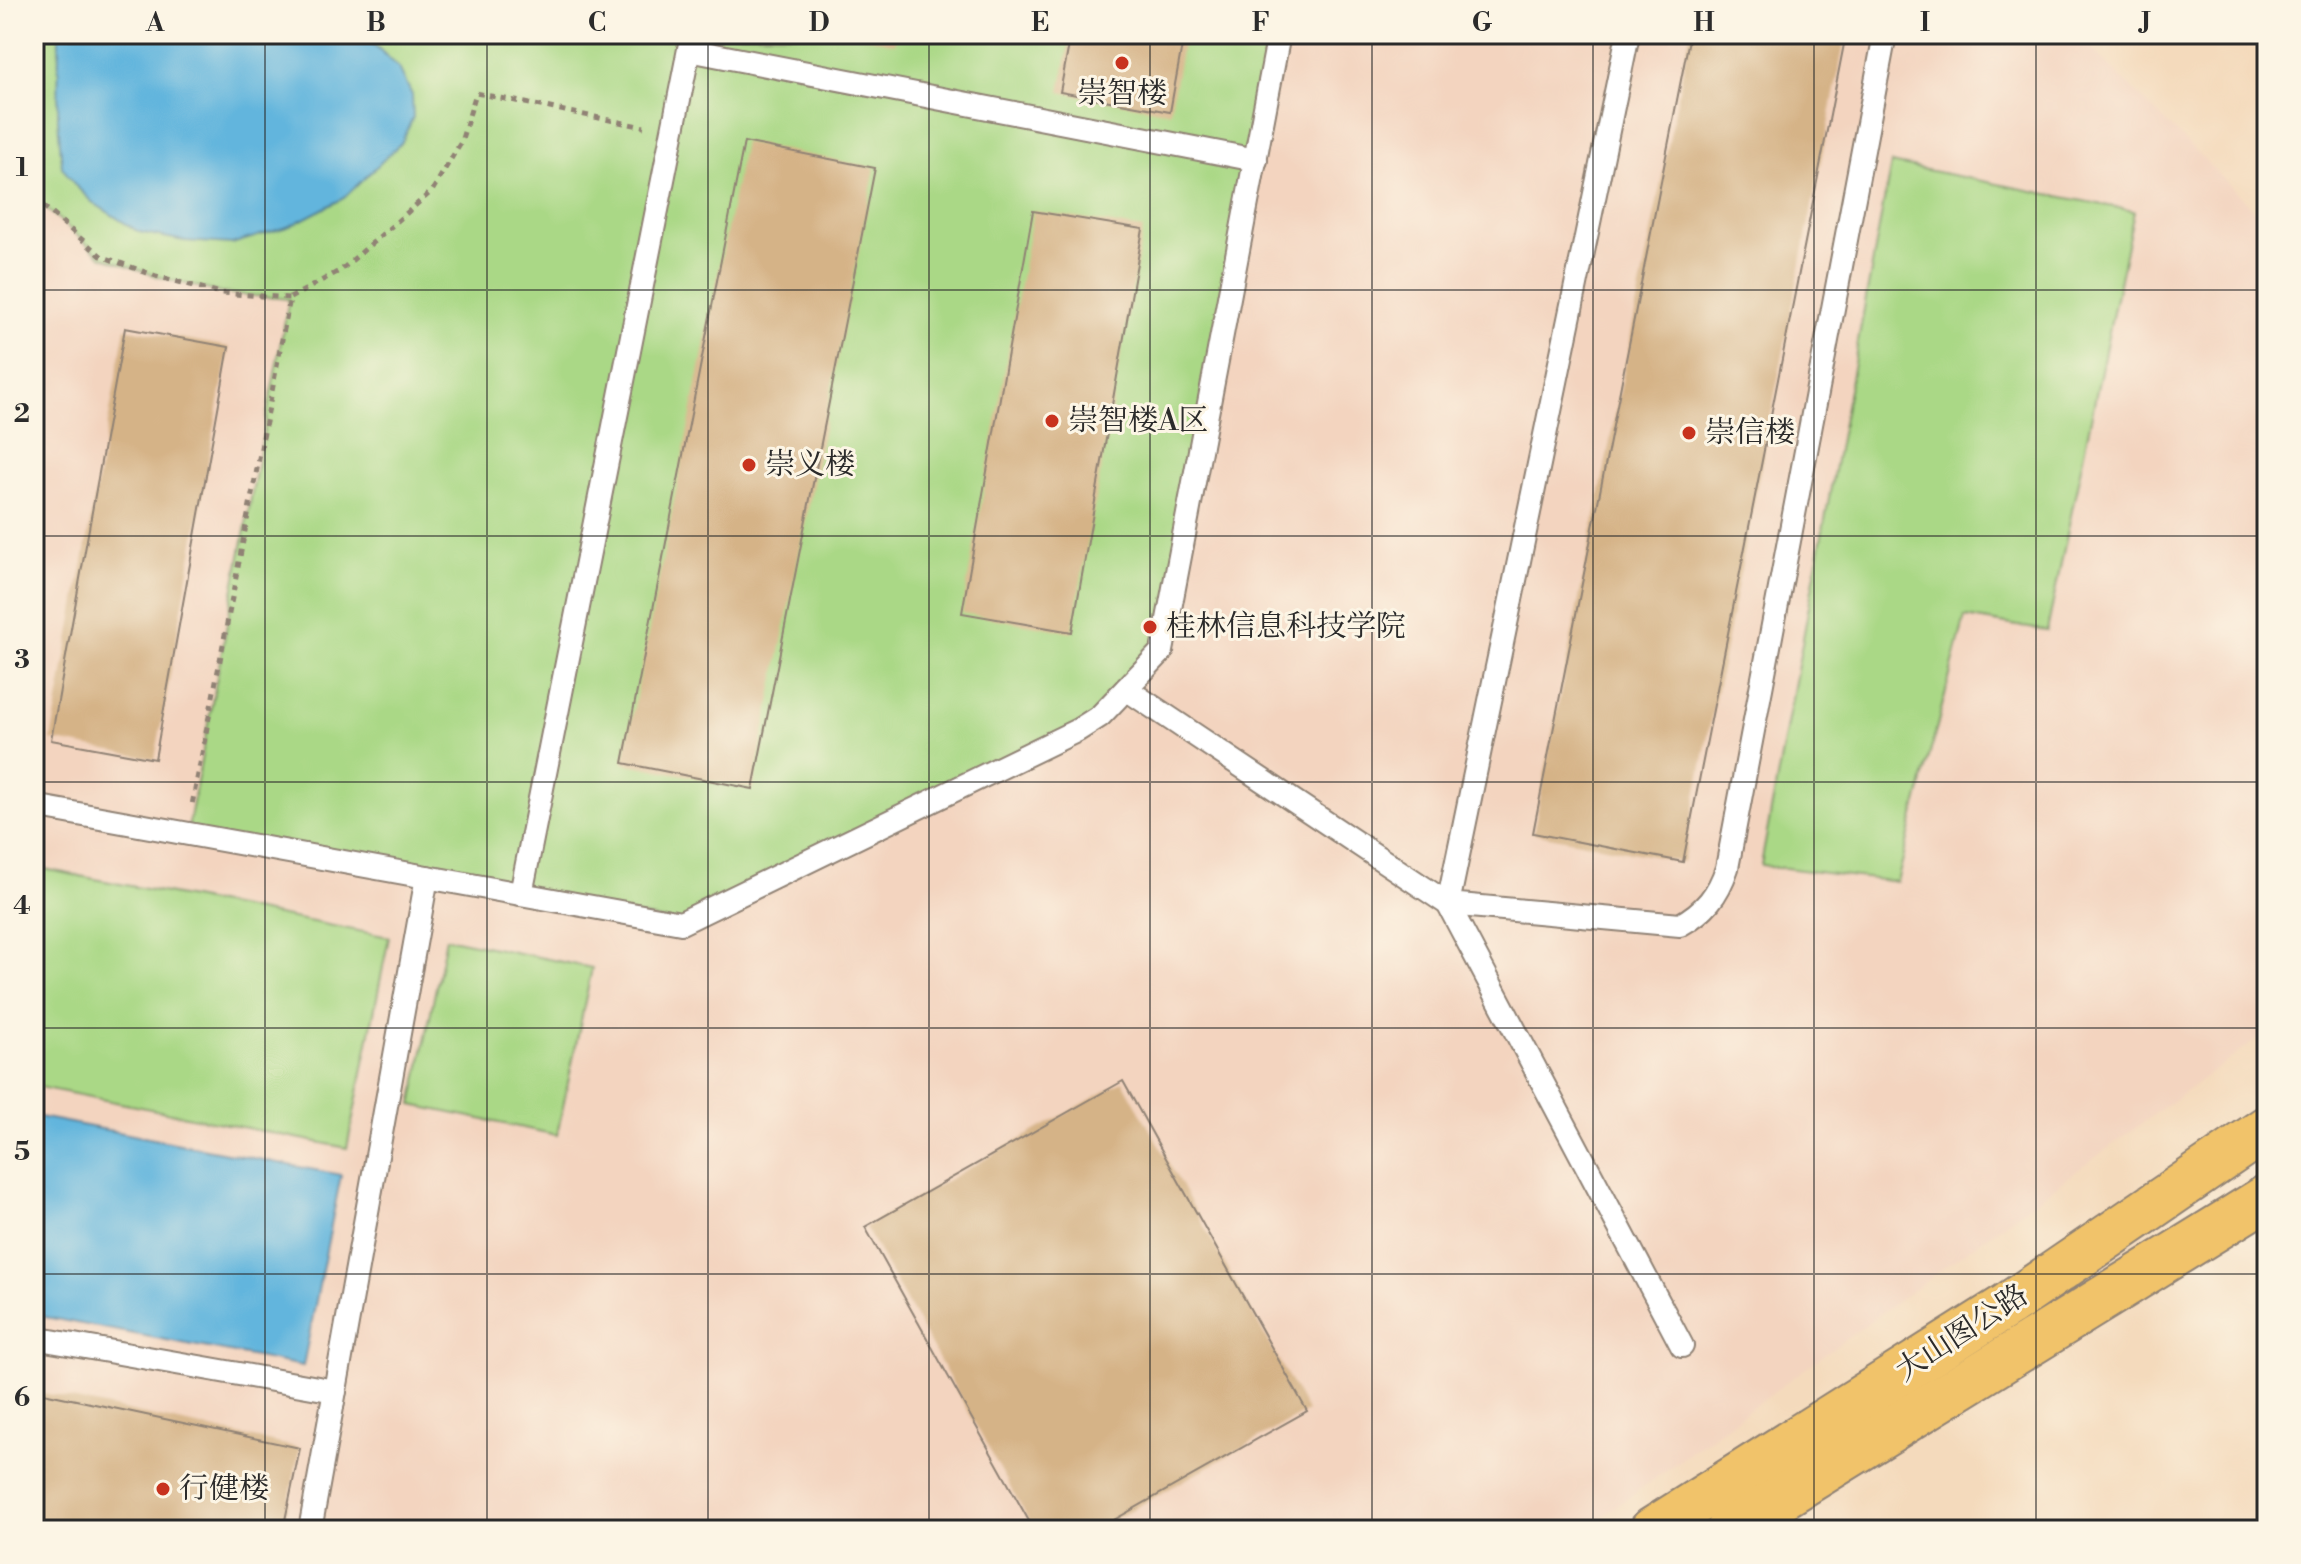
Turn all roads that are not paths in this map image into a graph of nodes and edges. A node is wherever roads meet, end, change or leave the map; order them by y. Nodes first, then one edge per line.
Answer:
1 (1279, 34) edge
2 (1628, 34) edge
3 (1885, 34) edge
4 (691, 42) edge
5 (1256, 160) junction
6 (1126, 689) junction
7 (34, 806) edge
8 (427, 877) junction
9 (521, 894) junction
10 (1448, 904) junction
11 (2267, 1128) edge
12 (2267, 1197) edge
13 (34, 1338) edge
14 (1682, 1346) dead end
15 (335, 1391) junction
16 (310, 1530) edge
17 (1652, 1530) edge
18 (1729, 1530) edge

1 - 5 lane
2 - 10 lane
3 - 10 lane
4 - 5 lane
4 - 9 lane
5 - 6 lane
6 - 9 lane
6 - 10 lane
7 - 8 lane
8 - 9 lane
8 - 15 lane
10 - 14 lane
11 - 17 main road, 大山图公路
12 - 18 main road, 大山图公路
13 - 15 lane
15 - 16 lane

